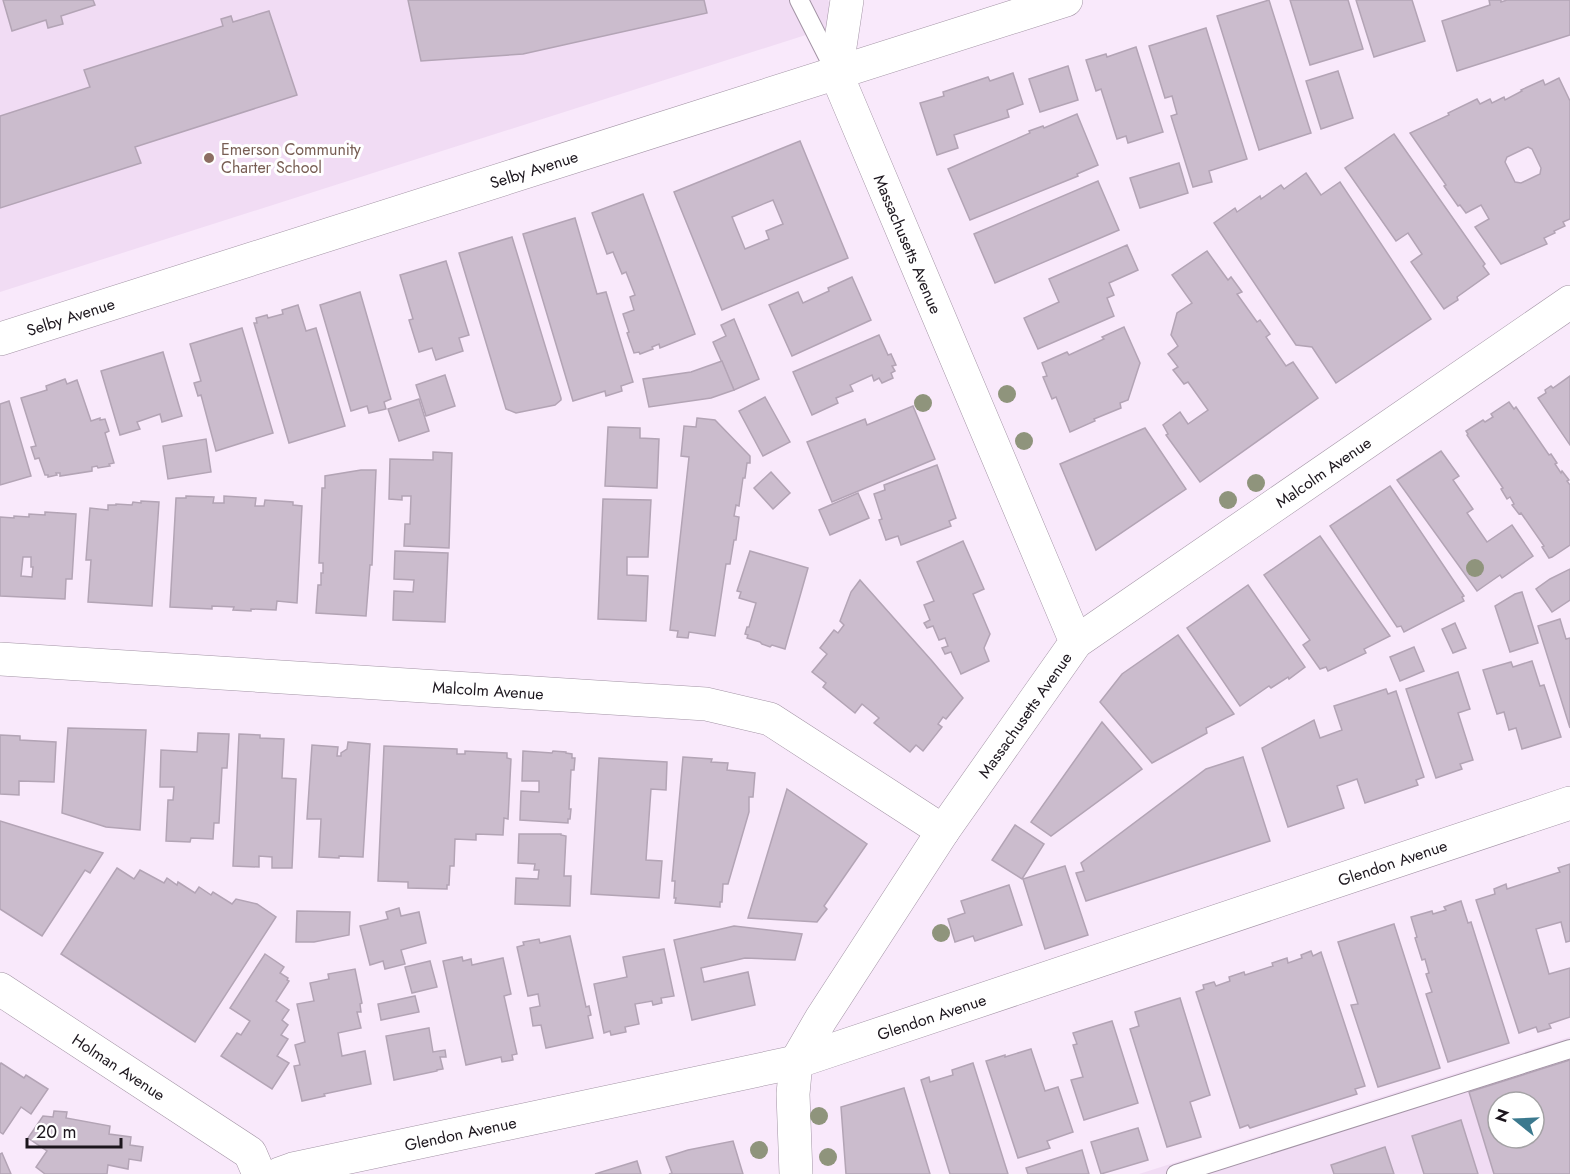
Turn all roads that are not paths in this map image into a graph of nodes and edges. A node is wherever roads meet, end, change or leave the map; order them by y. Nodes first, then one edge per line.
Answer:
1 (799, 0) edge
2 (847, 0) edge
3 (1066, 0) edge
4 (836, 73) junction
5 (1570, 302) edge
6 (0, 339) edge
7 (1076, 642) junction
8 (0, 659) edge
9 (1570, 803) edge
10 (943, 831) junction
11 (0, 989) edge
12 (1570, 1048) edge
13 (796, 1062) junction
14 (259, 1174) edge
15 (279, 1174) edge
16 (796, 1174) edge
17 (1176, 1174) edge

1 - 4 lane
2 - 4 street
3 - 4 street, Selby Avenue
4 - 6 street, Selby Avenue
4 - 7 street, Massachusetts Avenue
5 - 7 street, Malcolm Avenue
7 - 10 street, Massachusetts Avenue
8 - 10 street, Malcolm Avenue
9 - 13 street, Glendon Avenue
10 - 13 street, Massachusetts Avenue
11 - 14 street, Holman Avenue
12 - 17 lane
13 - 15 street, Glendon Avenue
13 - 16 street, Massachusetts Avenue

